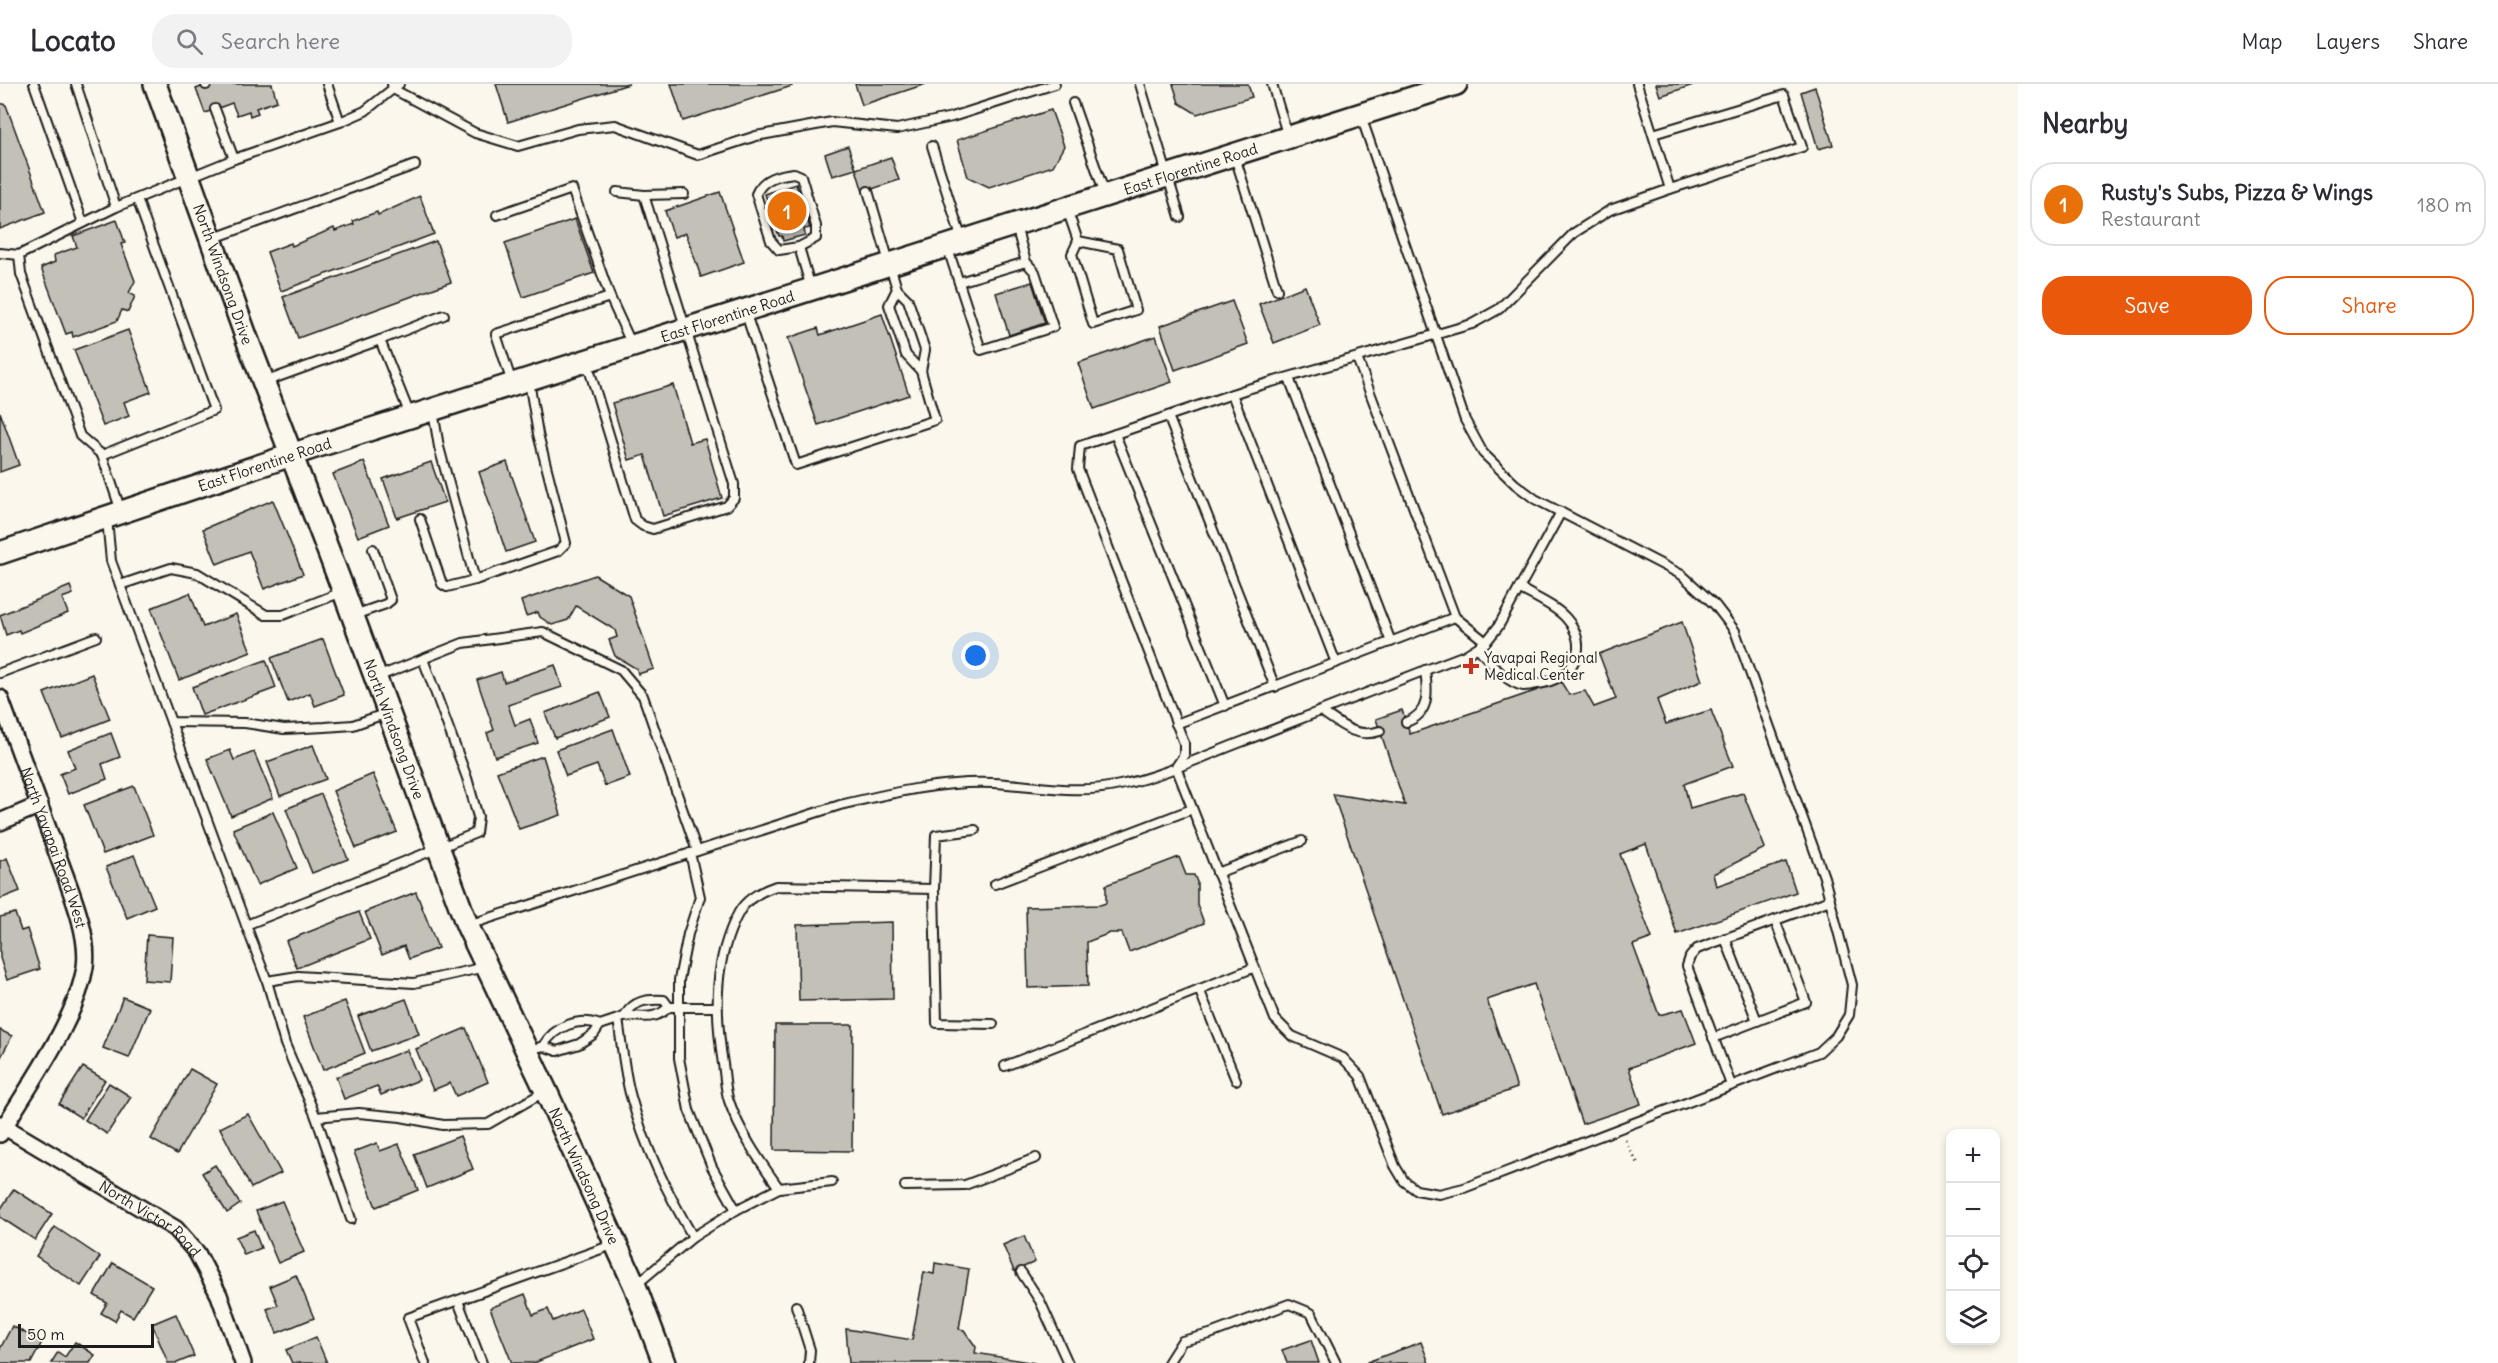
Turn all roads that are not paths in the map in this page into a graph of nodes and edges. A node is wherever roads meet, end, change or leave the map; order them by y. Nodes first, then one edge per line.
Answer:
1 (34, 84) edge
2 (76, 84) edge
3 (156, 84) edge
4 (327, 84) edge
5 (1055, 84) edge
6 (1140, 84) edge
7 (1272, 84) edge
8 (1456, 84) edge
9 (1637, 84) edge
10 (395, 86) edge
11 (1073, 103) dead end
12 (215, 109) dead end
13 (1360, 115) junction
14 (340, 122) junction
15 (1653, 134) junction
16 (1288, 137) junction
17 (932, 146) dead end
18 (1234, 155) junction
19 (234, 159) junction
20 (415, 165) dead end
21 (1168, 176) junction
22 (189, 178) junction
23 (1670, 189) junction
24 (617, 192) dead end
25 (868, 192) dead end
26 (684, 194) dead end
27 (644, 195) junction
28 (1105, 195) junction
29 (137, 199) junction
30 (116, 207) junction
31 (1067, 208) junction
32 (497, 215) dead end
33 (1180, 218) dead end
34 (83, 223) junction
35 (1016, 224) junction
36 (211, 239) junction
37 (1078, 241) junction
38 (955, 244) junction
39 (799, 246) junction
40 (0, 253) edge
41 (20, 255) junction
42 (1026, 262) junction
43 (890, 264) junction
44 (959, 282) junction
45 (812, 289) junction
46 (897, 290) junction
47 (1277, 290) dead end
48 (610, 297) junction
49 (745, 310) junction
50 (444, 315) dead end
51 (685, 329) junction
52 (1435, 335) junction
53 (380, 340) junction
54 (632, 346) junction
55 (1357, 358) junction
56 (586, 361) junction
57 (921, 371) junction
58 (1288, 378) junction
59 (264, 382) junction
60 (521, 382) junction
61 (1232, 394) junction
62 (432, 410) junction
63 (1168, 416) junction
64 (411, 417) junction
65 (1115, 434) junction
66 (102, 455) junction
67 (291, 455) junction
68 (1561, 512) junction
69 (114, 515) junction
70 (420, 519) dead end
71 (373, 549) dead end
72 (0, 553) edge
73 (475, 580) junction
74 (120, 585) junction
75 (1519, 588) junction
76 (344, 592) junction
77 (353, 616) junction
78 (1455, 617) junction
79 (96, 637) dead end
80 (1391, 642) junction
81 (1486, 642) junction
82 (1478, 648) junction
83 (423, 659) junction
84 (1336, 663) junction
85 (1425, 670) junction
86 (0, 673) edge
87 (376, 678) junction
88 (1275, 687) junction
89 (0, 698) edge
90 (1225, 706) junction
91 (1321, 711) junction
92 (389, 713) junction
93 (171, 722) junction
94 (1406, 722) dead end
95 (1176, 724) junction
96 (1380, 731) dead end
97 (1176, 767) junction
98 (40, 805) junction
99 (1192, 809) junction
100 (0, 822) edge
101 (975, 830) dead end
102 (1302, 841) dead end
103 (439, 849) junction
104 (694, 852) junction
105 (1217, 873) junction
106 (995, 884) dead end
107 (934, 890) junction
108 (1830, 900) junction
109 (1774, 920) junction
110 (246, 925) junction
111 (467, 925) junction
112 (1725, 938) junction
113 (487, 967) junction
114 (1253, 968) junction
115 (267, 981) junction
116 (1199, 989) junction
117 (669, 1007) junction
118 (679, 1007) junction
119 (717, 1007) junction
120 (621, 1017) junction
121 (1756, 1021) junction
122 (993, 1024) dead end
123 (600, 1025) junction
124 (1713, 1038) junction
125 (535, 1049) junction
126 (1005, 1066) dead end
127 (1236, 1080) dead end
128 (1731, 1085) junction
129 (546, 1090) junction
130 (316, 1118) junction
131 (1, 1128) edge
132 (1036, 1158) dead end
133 (832, 1182) dead end
134 (905, 1186) dead end
135 (779, 1188) junction
136 (736, 1210) junction
137 (351, 1219) dead end
138 (693, 1238) junction
139 (617, 1244) junction
140 (1021, 1272) dead end
141 (635, 1286) junction
142 (458, 1300) junction
143 (796, 1306) dead end
144 (243, 1363) edge
145 (425, 1363) edge
146 (482, 1363) edge
147 (664, 1363) edge
148 (809, 1363) edge
149 (1068, 1363) edge
150 (1168, 1363) edge
151 (1336, 1363) edge

1 - 34 lane
2 - 30 lane
3 - 22 street, North Windsong Drive
4 - 14 lane
5 - 10 lane
6 - 21 lane
7 - 16 lane
8 - 13 street, East Florentine Road
9 - 15 lane
10 - 14 lane
11 - 28 lane
12 - 19 lane
13 - 16 street, East Florentine Road
13 - 52 lane
14 - 19 lane
15 - 23 lane
15 - 23 lane
16 - 18 street, East Florentine Road
17 - 38 lane
18 - 21 street, East Florentine Road
18 - 47 lane
19 - 22 lane
20 - 36 lane
21 - 28 street, East Florentine Road
21 - 33 lane
22 - 29 lane
22 - 36 street, North Windsong Drive
23 - 52 lane
24 - 27 lane
25 - 43 lane
26 - 27 lane
27 - 51 lane
28 - 31 street, East Florentine Road
29 - 30 lane
29 - 66 lane
30 - 34 lane
31 - 35 street, East Florentine Road
31 - 37 lane
32 - 48 lane
34 - 41 lane
35 - 38 street, East Florentine Road
35 - 42 lane
36 - 59 street, North Windsong Drive
37 - 37 lane
38 - 43 street, East Florentine Road
38 - 44 lane
39 - 39 lane
39 - 45 lane
40 - 41 lane
41 - 66 lane
42 - 44 lane
42 - 44 lane
43 - 45 street, East Florentine Road
43 - 46 lane
45 - 49 street, East Florentine Road
46 - 57 lane
46 - 57 lane
48 - 54 lane
48 - 60 lane
49 - 51 street, East Florentine Road
49 - 57 lane
50 - 53 lane
51 - 54 street, East Florentine Road
51 - 56 lane
52 - 55 lane
52 - 68 lane
53 - 59 lane
53 - 64 lane
54 - 56 street, East Florentine Road
55 - 58 lane
55 - 78 lane
56 - 60 street, East Florentine Road
58 - 61 lane
58 - 80 lane
59 - 67 street, North Windsong Drive
60 - 62 street, East Florentine Road
60 - 73 lane
61 - 63 lane
61 - 84 lane
62 - 64 street, East Florentine Road
62 - 73 lane
63 - 65 lane
63 - 88 lane
64 - 67 street, East Florentine Road
65 - 90 lane
65 - 95 lane
66 - 69 lane
67 - 69 street, East Florentine Road
67 - 76 street, North Windsong Drive
68 - 75 lane
68 - 108 lane
69 - 72 street, East Florentine Road
69 - 74 lane
70 - 73 lane
71 - 77 lane
74 - 76 lane
74 - 93 lane
75 - 81 lane
75 - 82 lane
76 - 77 street, North Windsong Drive
77 - 87 street, North Windsong Drive
78 - 80 lane
78 - 81 lane
79 - 86 lane
80 - 84 lane
81 - 82 lane
82 - 85 lane
83 - 87 lane
83 - 103 lane
83 - 104 lane
84 - 88 lane
85 - 91 lane
85 - 94 lane
87 - 92 street, North Windsong Drive
88 - 90 lane
89 - 98 street, North Yavapai Road West
90 - 95 lane
91 - 96 lane
91 - 97 lane
92 - 93 lane
92 - 103 street, North Windsong Drive
93 - 110 lane
95 - 97 lane
97 - 99 lane
97 - 104 lane
98 - 100 street
98 - 131 street, North Yavapai Road West
99 - 105 lane
99 - 106 lane
101 - 107 lane
102 - 105 lane
103 - 110 lane
103 - 111 street, North Windsong Drive
104 - 111 lane
104 - 118 lane
105 - 114 lane
107 - 119 lane
107 - 122 lane
108 - 109 lane
108 - 128 lane
109 - 112 lane
109 - 121 lane
110 - 115 lane
111 - 113 street, North Windsong Drive
112 - 121 lane
112 - 124 lane
113 - 115 lane
113 - 125 street, North Windsong Drive
114 - 116 lane
114 - 128 lane
115 - 130 lane
116 - 126 lane
116 - 127 lane
117 - 118 lane
117 - 120 lane
117 - 120 lane
118 - 119 lane
118 - 136 lane
119 - 135 lane
120 - 123 lane
120 - 138 lane
121 - 124 lane
123 - 125 lane
123 - 125 lane
124 - 128 lane
125 - 129 street, North Windsong Drive
129 - 130 lane
129 - 139 street, North Windsong Drive
130 - 137 lane
131 - 144 street, North Victor Road
132 - 134 lane
133 - 135 lane
135 - 136 lane
136 - 138 lane
138 - 141 lane
139 - 141 street, North Windsong Drive
139 - 142 lane
140 - 149 lane
141 - 147 street, North Windsong Drive
142 - 145 lane
142 - 146 lane
143 - 148 lane
150 - 151 lane

